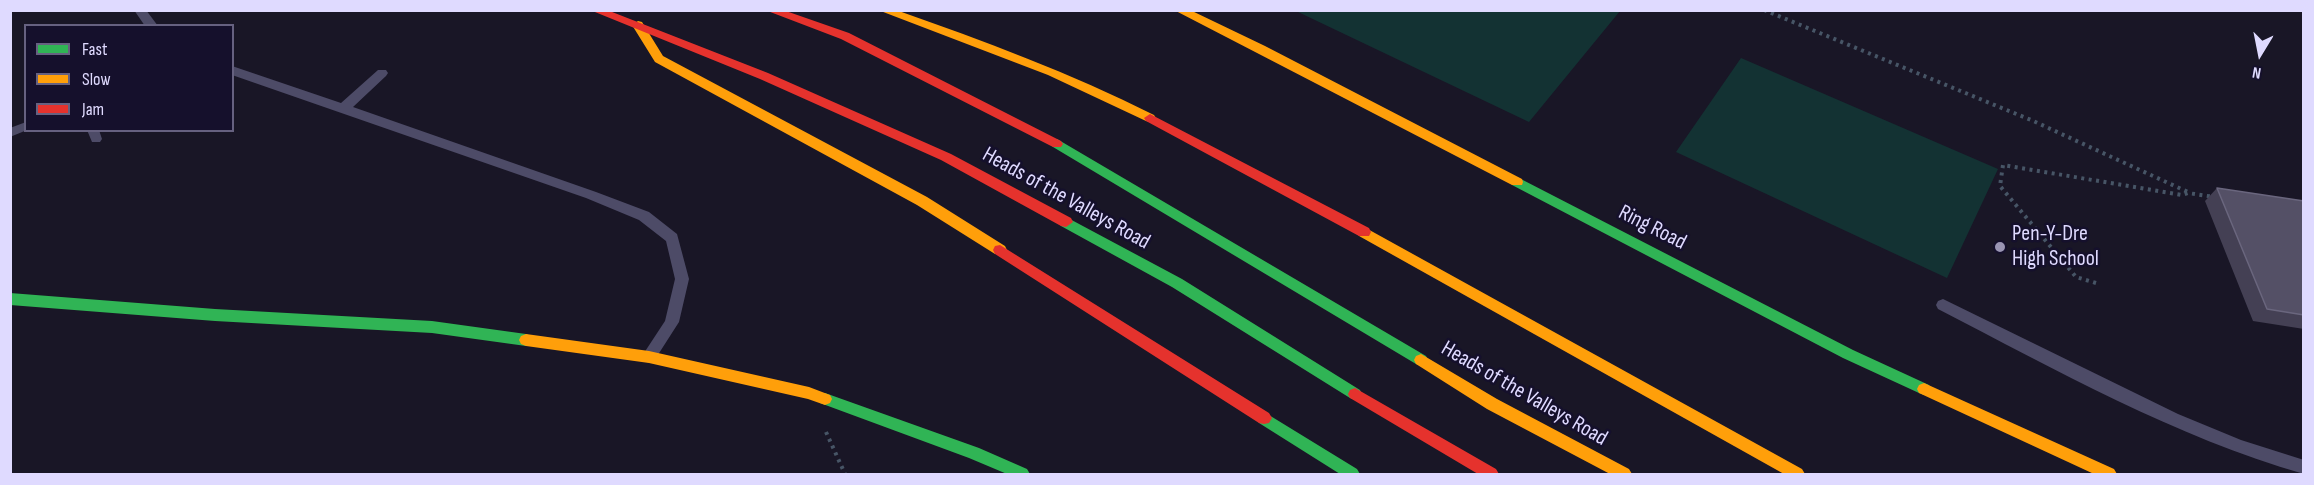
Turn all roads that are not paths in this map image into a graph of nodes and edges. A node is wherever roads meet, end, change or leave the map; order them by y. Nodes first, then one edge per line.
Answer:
1 (139, 10) edge
2 (595, 10) edge
3 (770, 10) edge
4 (883, 10) edge
5 (1179, 10) edge
6 (150, 24) edge
7 (638, 25) junction
8 (234, 71) edge
9 (382, 73) dead end
10 (343, 109) junction
11 (24, 127) edge
12 (10, 133) edge
13 (10, 299) edge
14 (1943, 305) dead end
15 (649, 357) junction
16 (2304, 467) edge
17 (1023, 474) edge
18 (1352, 474) edge
19 (1491, 474) edge
20 (1624, 474) edge
21 (1797, 474) edge
22 (2109, 474) edge

1 - 6 lane
2 - 7 main road, Heads of the Valleys Road
3 - 20 main road, Heads of the Valleys Road
4 - 21 main road
5 - 22 main road, Ring Road
7 - 18 main road
7 - 19 main road, Heads of the Valleys Road
8 - 10 lane
9 - 10 lane
10 - 15 lane
11 - 12 lane
13 - 15 main road
14 - 16 lane
15 - 17 main road

